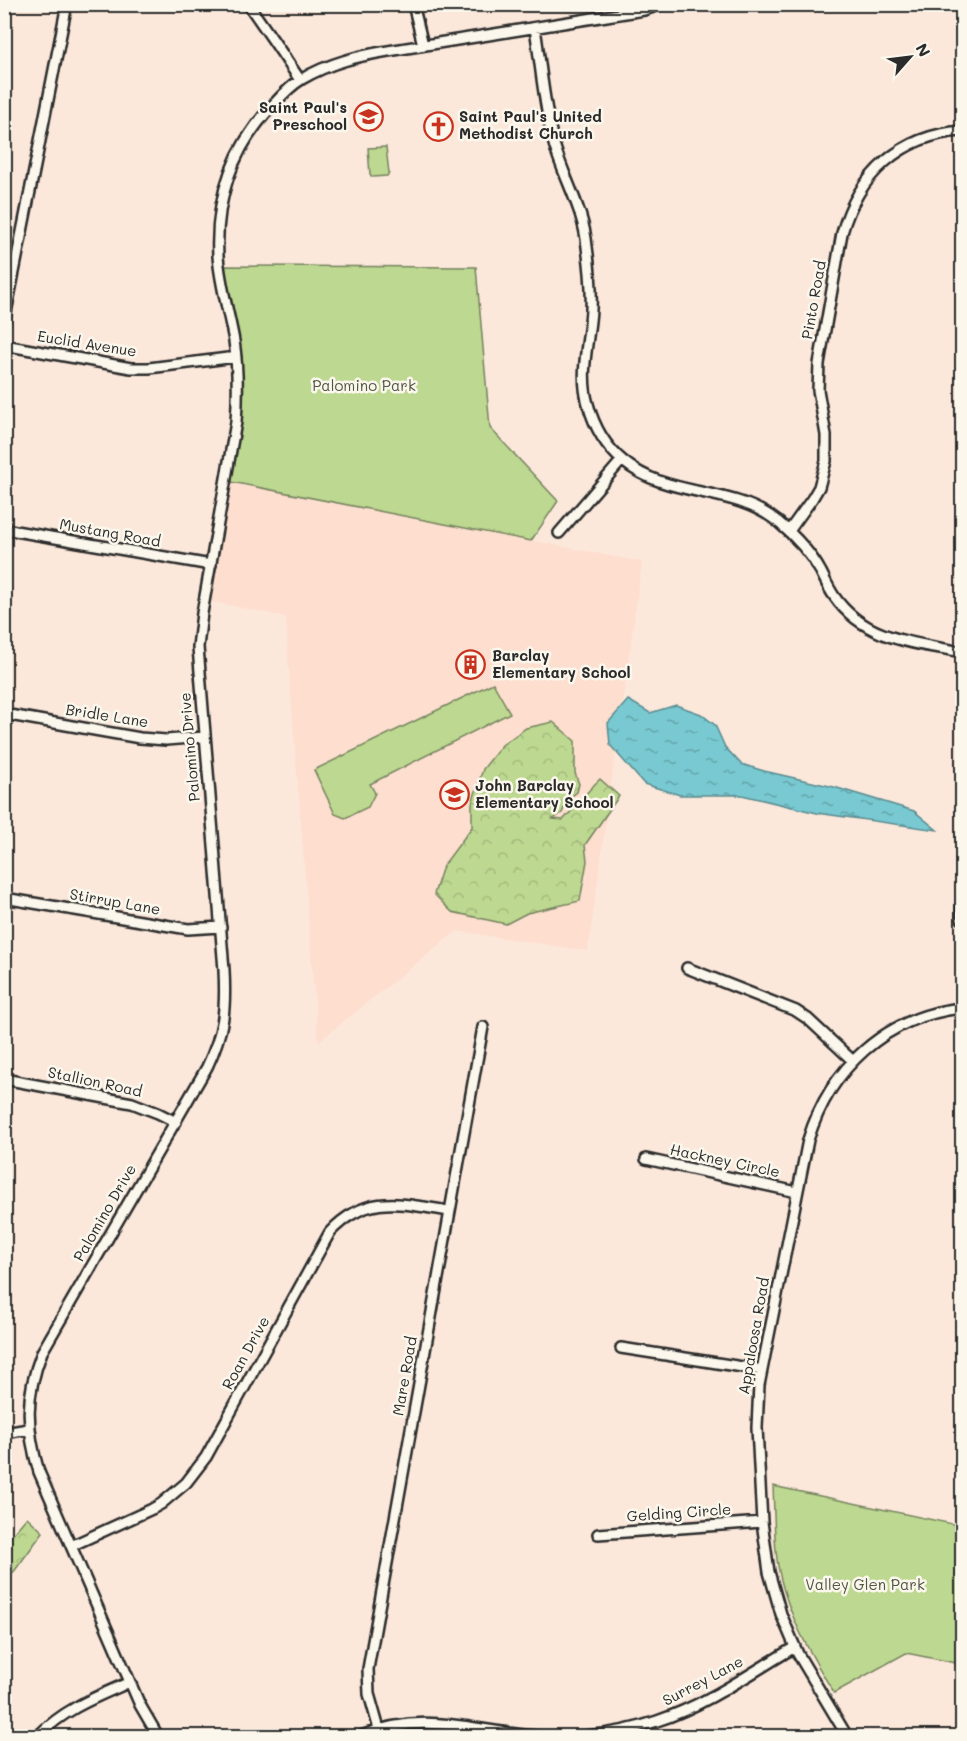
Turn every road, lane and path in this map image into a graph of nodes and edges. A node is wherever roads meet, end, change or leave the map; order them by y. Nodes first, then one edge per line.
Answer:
1 (67, 4) edge
2 (248, 4) edge
3 (414, 4) edge
4 (662, 4) edge
5 (535, 28) junction
6 (423, 45) junction
7 (300, 80) junction
8 (963, 131) edge
9 (4, 323) edge
10 (4, 345) edge
11 (236, 357) junction
12 (622, 460) junction
13 (4, 529) edge
14 (789, 531) junction
15 (559, 533) dead end
16 (211, 565) junction
17 (963, 652) edge
18 (4, 714) edge
19 (204, 737) junction
20 (4, 898) edge
21 (962, 906) edge
22 (963, 919) edge
23 (221, 927) junction
24 (687, 968) dead end
25 (963, 1008) edge
26 (483, 1027) dead end
27 (853, 1061) junction
28 (4, 1079) edge
29 (176, 1122) junction
30 (646, 1159) dead end
31 (797, 1192) junction
32 (449, 1211) junction
33 (621, 1347) dead end
34 (762, 1370) junction
35 (29, 1429) junction
36 (4, 1433) edge
37 (762, 1522) junction
38 (598, 1534) dead end
39 (71, 1546) junction
40 (795, 1647) junction
41 (130, 1682) junction
42 (379, 1729) junction
43 (38, 1737) edge
44 (158, 1737) edge
45 (361, 1737) edge
46 (536, 1737) edge
47 (585, 1737) edge
48 (847, 1737) edge

1 - 9 street
2 - 7 street
3 - 6 street
4 - 5 street, Palomino Drive
5 - 6 street, Palomino Drive
5 - 12 street
6 - 7 street, Palomino Drive
7 - 11 street, Palomino Drive
8 - 14 street, Pinto Road
10 - 11 street, Euclid Avenue
11 - 16 street, Palomino Drive
12 - 14 street
12 - 15 street
13 - 16 street, Mustang Road
14 - 17 street
16 - 19 street, Palomino Drive
18 - 19 street, Bridle Lane
19 - 23 street, Palomino Drive
20 - 23 street, Stirrup Lane
21 - 22 street
23 - 29 street, Palomino Drive
24 - 27 street
25 - 27 street, Appaloosa Road
26 - 32 street, Mare Road
27 - 31 street, Appaloosa Road
28 - 29 street, Stallion Road
29 - 35 street, Palomino Drive
30 - 31 street, Hackney Circle
31 - 34 street, Appaloosa Road
32 - 39 street, Roan Drive
32 - 42 street, Mare Road
33 - 34 street
34 - 37 street, Appaloosa Road
35 - 36 street
35 - 39 street, Palomino Drive
37 - 38 street, Gelding Circle
37 - 40 street, Appaloosa Road
39 - 41 street, Palomino Drive
40 - 47 street, Surrey Lane
40 - 48 street, Appaloosa Road
41 - 43 street
41 - 44 street, Palomino Drive
42 - 45 street
42 - 46 street

